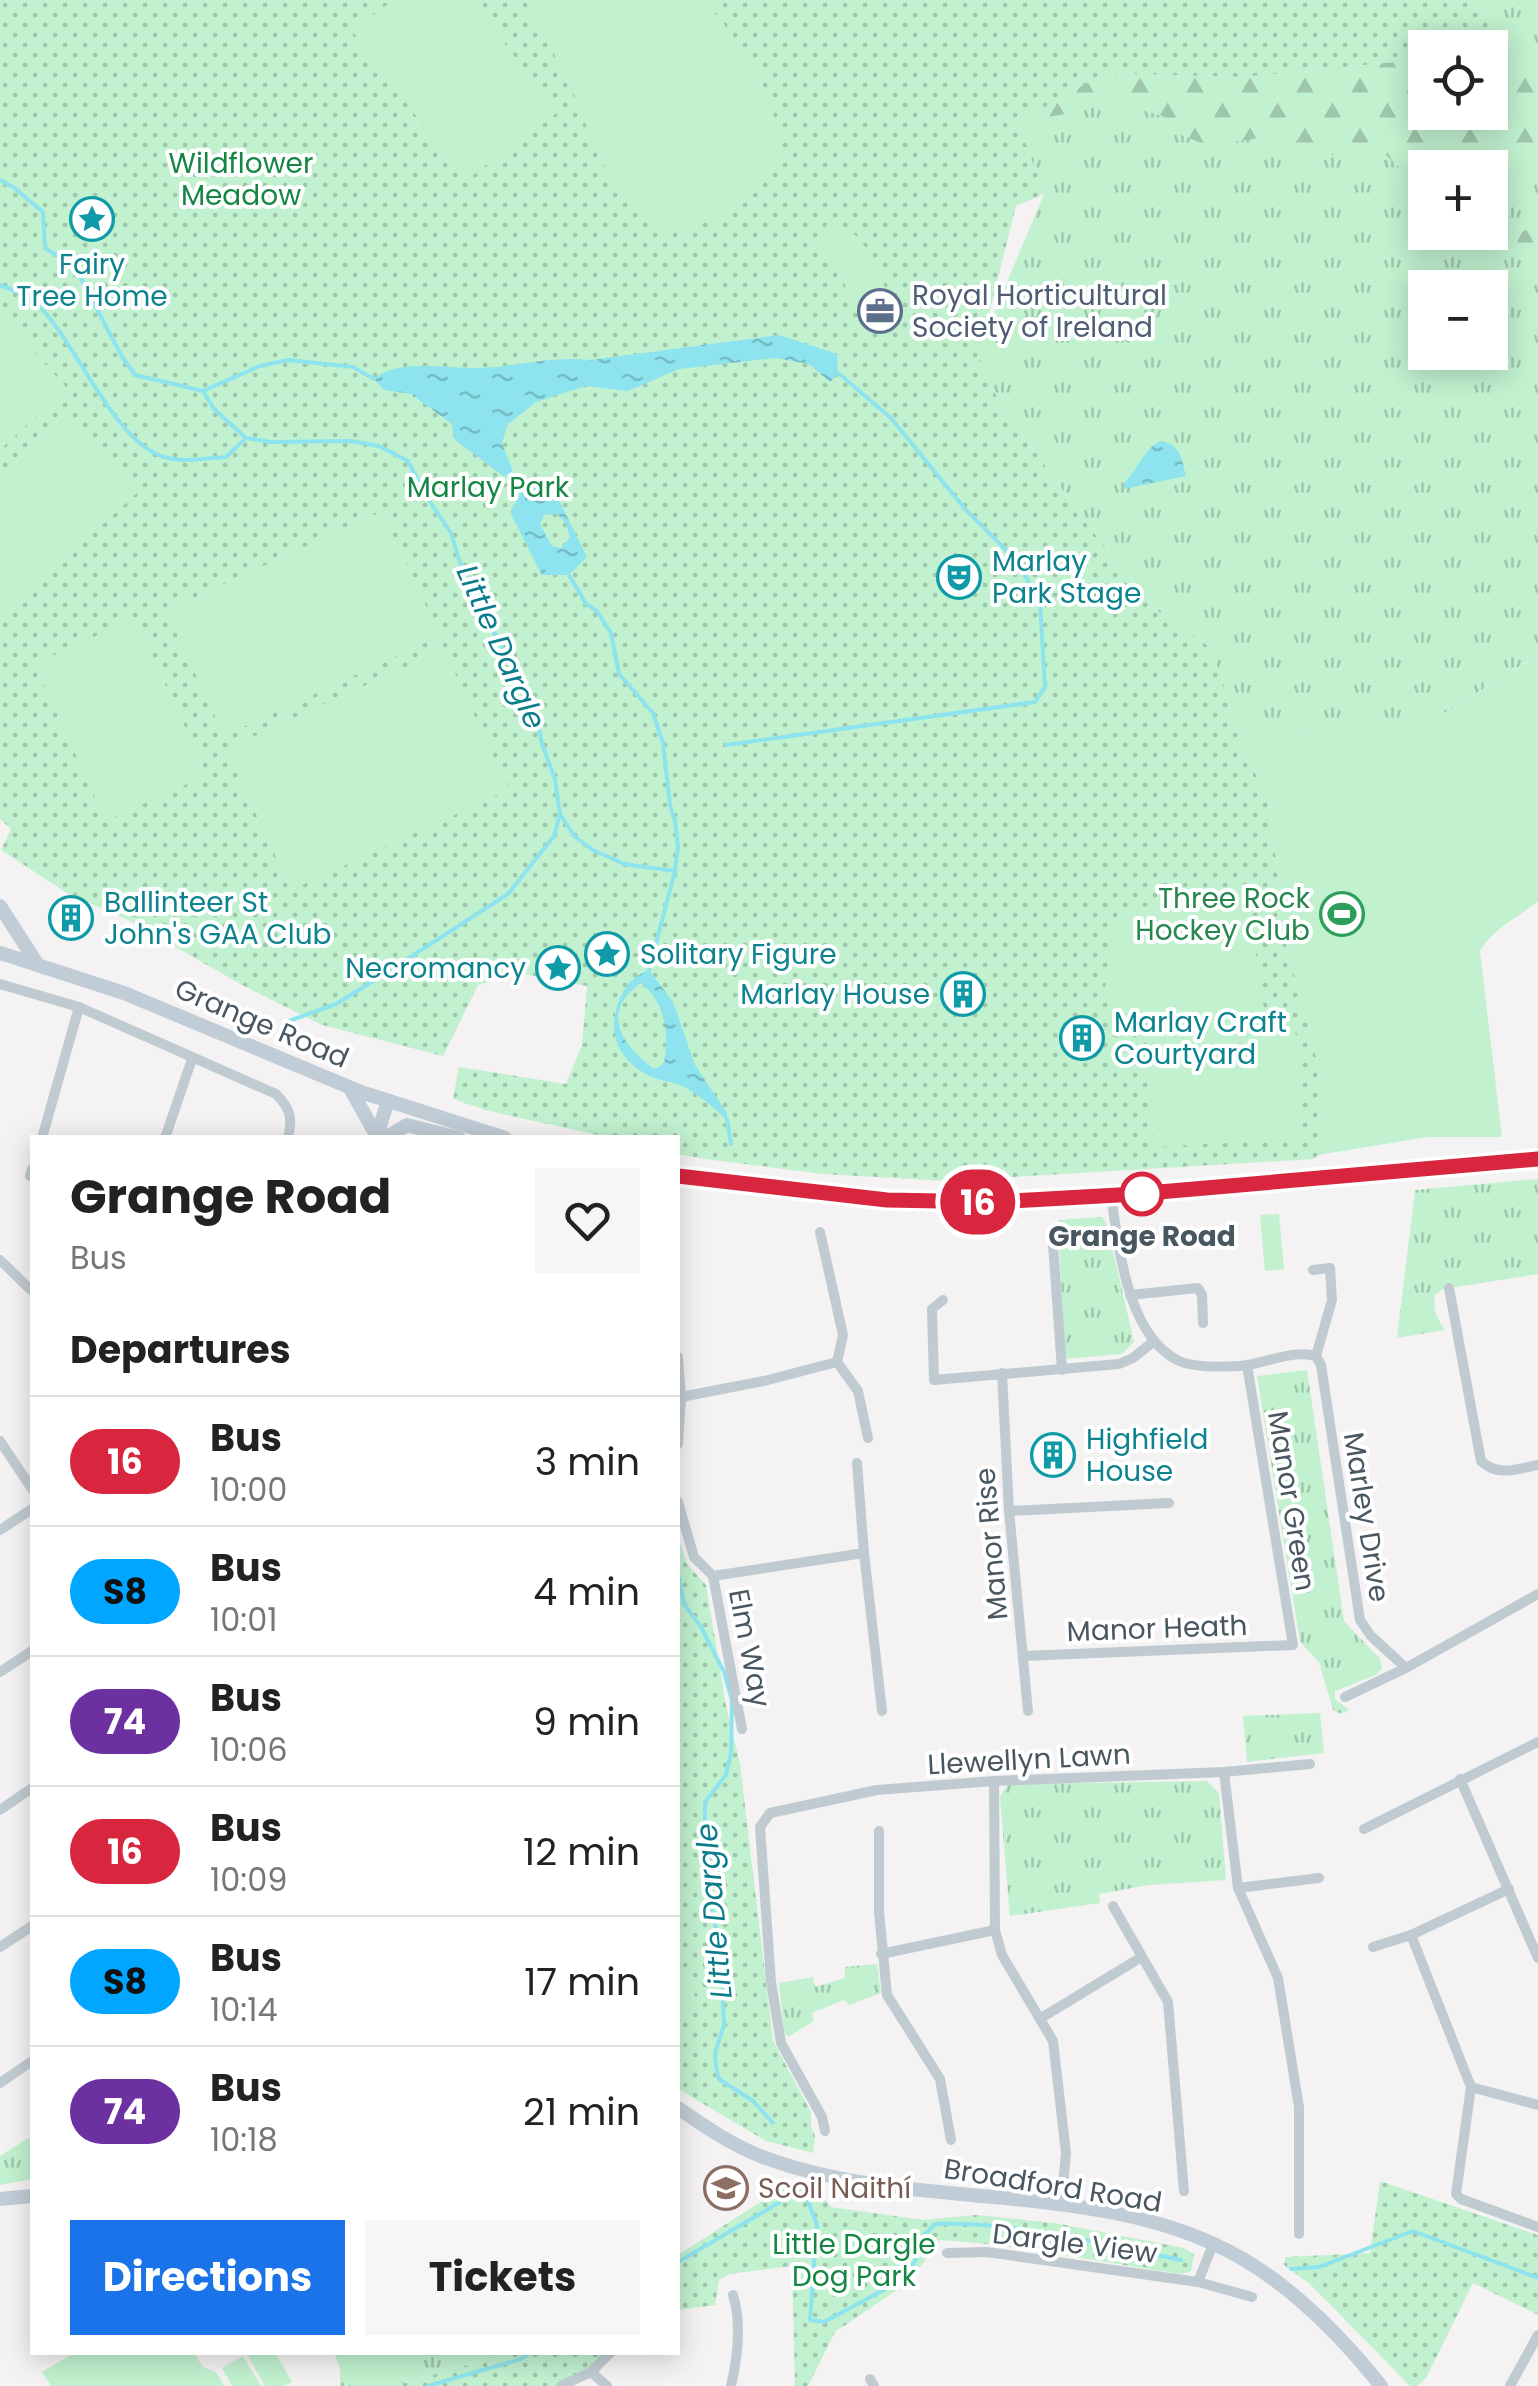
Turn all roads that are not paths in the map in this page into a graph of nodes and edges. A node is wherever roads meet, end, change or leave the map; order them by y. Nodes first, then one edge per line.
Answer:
1 (0, 906) edge
2 (0, 953) edge
3 (36, 962) junction
4 (0, 984) edge
5 (79, 1007) junction
6 (192, 1059) junction
7 (350, 1088) junction
8 (388, 1101) junction
9 (43, 1135) edge
10 (166, 1135) edge
11 (289, 1135) edge
12 (378, 1135) edge
13 (380, 1135) edge
14 (383, 1135) edge
15 (450, 1135) edge
16 (496, 1135) edge
17 (1538, 1159) edge
18 (680, 1177) edge
19 (1110, 1196) junction
20 (820, 1232) dead end
21 (1054, 1244) dead end
22 (0, 1260) edge
23 (1313, 1270) dead end
24 (1448, 1288) dead end
25 (30, 1290) edge
26 (1130, 1295) junction
27 (942, 1300) dead end
28 (1203, 1323) dead end
29 (1154, 1341) junction
30 (1316, 1356) junction
31 (837, 1362) junction
32 (1246, 1365) junction
33 (1062, 1370) junction
34 (1002, 1372) junction
35 (680, 1384) edge
36 (681, 1397) junction
37 (680, 1413) edge
38 (868, 1438) dead end
39 (0, 1441) edge
40 (857, 1463) dead end
41 (1538, 1465) edge
42 (30, 1486) edge
43 (1169, 1503) dead end
44 (30, 1509) edge
45 (680, 1509) edge
46 (1010, 1511) junction
47 (0, 1530) edge
48 (864, 1553) junction
49 (713, 1576) junction
50 (1538, 1594) edge
51 (1293, 1645) joint
52 (30, 1652) edge
53 (1024, 1656) junction
54 (1406, 1668) junction
55 (0, 1672) edge
56 (1345, 1697) dead end
57 (1028, 1710) dead end
58 (882, 1712) dead end
59 (742, 1728) dead end
60 (1538, 1742) edge
61 (1310, 1764) dead end
62 (1224, 1772) junction
63 (1460, 1779) junction
64 (994, 1781) junction
65 (30, 1789) edge
66 (0, 1810) edge
67 (1364, 1829) dead end
68 (879, 1831) dead end
69 (1319, 1878) dead end
70 (1238, 1888) junction
71 (1509, 1889) junction
72 (1112, 1906) dead end
73 (30, 1927) edge
74 (995, 1930) junction
75 (1411, 1935) junction
76 (0, 1947) edge
77 (1373, 1947) dead end
78 (882, 1954) junction
79 (1140, 1958) junction
80 (1538, 1958) edge
81 (1041, 2018) junction
82 (30, 2063) edge
83 (0, 2083) edge
84 (1471, 2087) junction
85 (1538, 2105) edge
86 (680, 2109) edge
87 (825, 2131) dead end
88 (951, 2140) dead end
89 (1184, 2191) dead end
90 (30, 2196) edge
91 (0, 2200) edge
92 (1061, 2206) junction
93 (1538, 2227) edge
94 (1299, 2234) dead end
95 (1213, 2244) junction
96 (947, 2253) dead end
97 (1198, 2282) junction
98 (732, 2294) dead end
99 (1252, 2297) dead end
100 (1538, 2336) edge
101 (607, 2355) edge
102 (591, 2372) junction
103 (561, 2386) edge
104 (607, 2386) edge
105 (731, 2386) edge
106 (1381, 2386) edge
107 (1510, 2386) edge

1 - 3 main road
2 - 3 main road, Grange Road
3 - 7 main road, Grange Road
4 - 5 street
5 - 6 street
5 - 9 street
6 - 10 street
6 - 11 street
7 - 8 main road, Grange Road
7 - 12 main road
8 - 13 main road
8 - 16 main road, Grange Road
14 - 15 main road
17 - 19 main road
18 - 19 main road
19 - 26 street
20 - 31 street
21 - 33 street
22 - 25 street
23 - 30 street
24 - 41 street
26 - 28 street
26 - 29 street
27 - 34 street
29 - 32 street
29 - 33 street
30 - 32 street
30 - 54 street, Marley Drive
31 - 36 street
31 - 38 street
32 - 51 street, Manor Green
33 - 34 street
34 - 46 street, Manor Rise
35 - 36 street
36 - 37 street
39 - 42 street
40 - 48 street
43 - 46 street
44 - 47 street
45 - 49 street
46 - 53 street, Manor Rise
48 - 49 street
48 - 58 street
49 - 59 street, Elm Way
50 - 54 street
51 - 53 street, Manor Heath
52 - 55 street
53 - 57 street, Manor Rise
54 - 56 street
60 - 63 street
61 - 62 street, Llewellyn Lawn
62 - 64 street, Llewellyn Lawn
62 - 70 street
63 - 67 street
63 - 71 street
64 - 74 street
64 - 87 street, Llewellyn Lawn
65 - 66 street
68 - 78 street
69 - 70 street
70 - 94 street
71 - 75 street
71 - 80 street
72 - 79 street
73 - 76 street
74 - 78 street
74 - 81 street
75 - 77 street
75 - 84 street
78 - 88 street
79 - 81 street
79 - 89 street
81 - 92 street
82 - 83 street
84 - 85 street
84 - 93 street
86 - 92 main road, Broadford Road
90 - 91 main road
92 - 95 main road, Broadford Road
95 - 97 street
95 - 106 main road, Broadford Road
96 - 97 street, Dargle View
97 - 99 street, Dargle View
98 - 105 street
100 - 107 street
101 - 102 street
102 - 103 street
102 - 104 street

